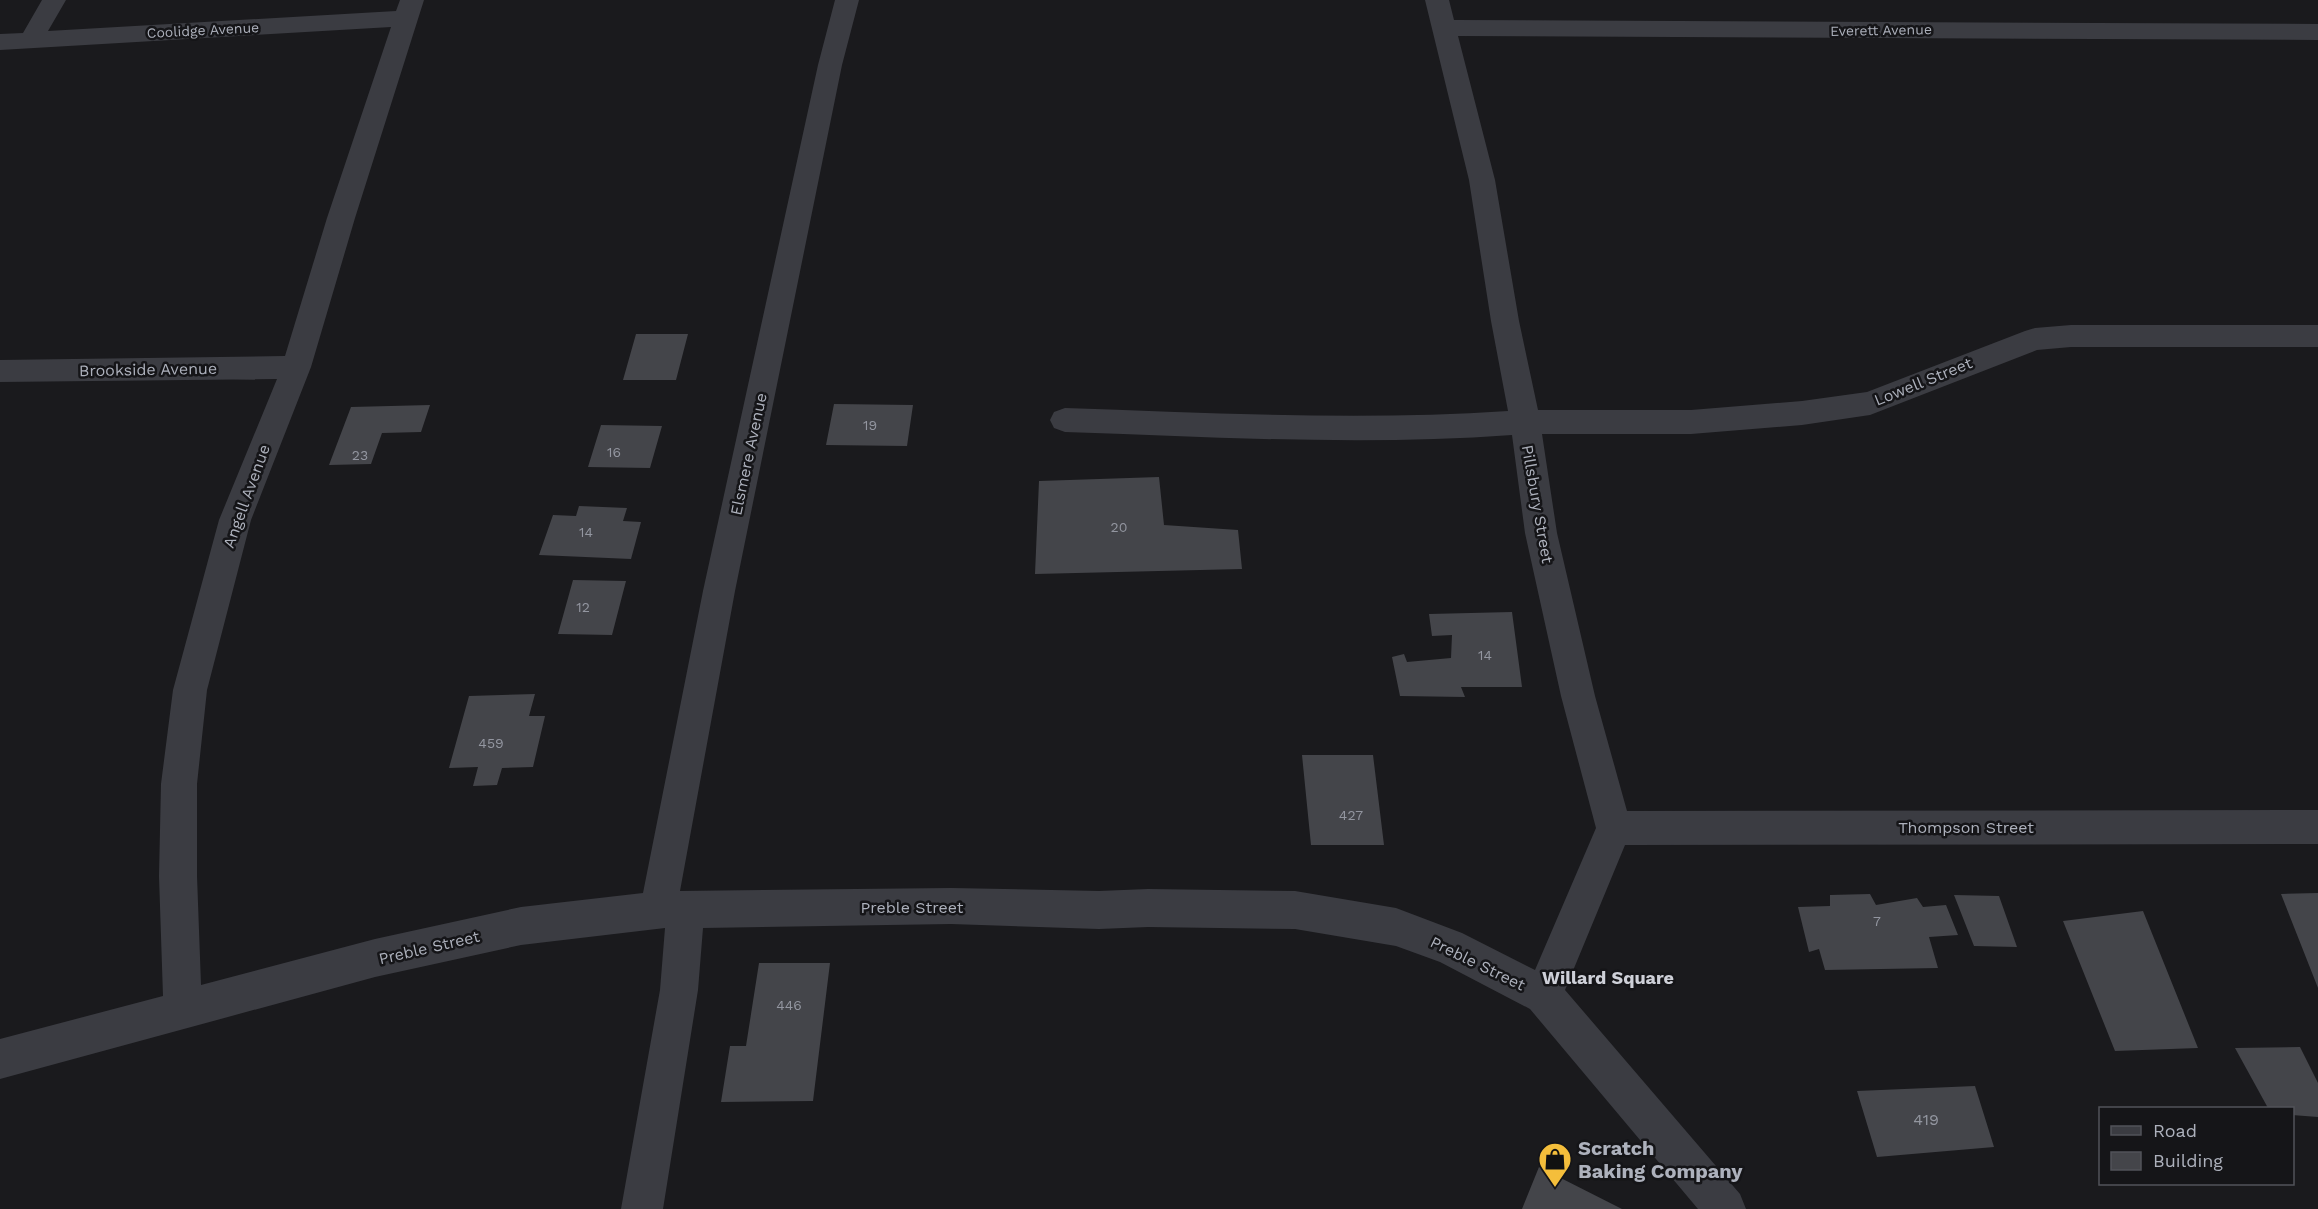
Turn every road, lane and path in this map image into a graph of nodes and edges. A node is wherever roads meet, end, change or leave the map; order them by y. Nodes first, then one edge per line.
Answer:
1 (54, 0) edge
2 (847, 0) edge
3 (409, 9) edge
4 (1440, 14) edge
5 (2318, 32) edge
6 (31, 40) junction
7 (0, 42) edge
8 (2318, 336) edge
9 (296, 367) junction
10 (0, 370) edge
11 (1065, 420) dead end
12 (1525, 422) junction
13 (2318, 827) edge
14 (1614, 828) junction
15 (672, 910) junction
16 (1544, 995) junction
17 (183, 1011) junction
18 (0, 1059) edge
19 (642, 1209) edge
20 (1725, 1209) edge

1 - 6 street
2 - 15 street, Elsmere Avenue
3 - 6 street, Coolidge Avenue
3 - 9 street, Angell Avenue
4 - 5 street, Everett Avenue
4 - 12 street, Pillsbury Street
6 - 7 street, Coolidge Avenue
8 - 12 street, Lowell Street
9 - 10 street, Brookside Avenue
9 - 17 street, Angell Avenue
11 - 12 street, Lowell Street
12 - 14 street, Pillsbury Street
13 - 14 street, Thompson Street
14 - 16 street
15 - 16 street, Preble Street
15 - 17 street, Preble Street
15 - 19 street, Elsmere Avenue
16 - 20 street, Preble Street
17 - 18 street, Preble Street

